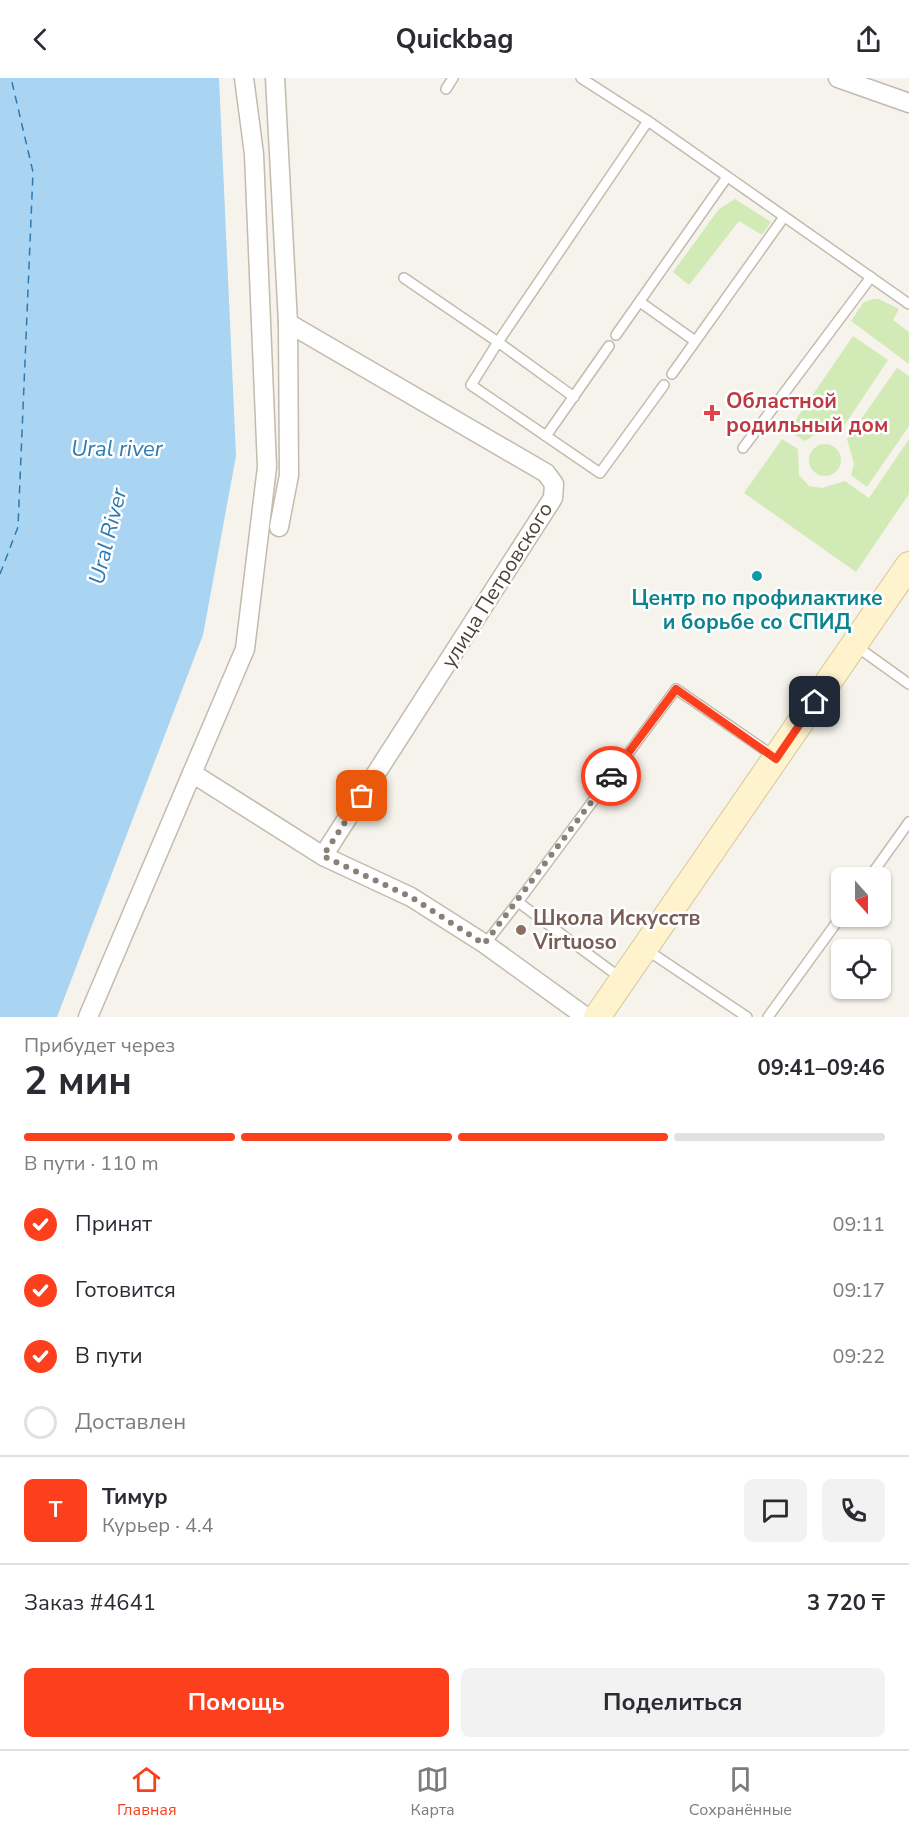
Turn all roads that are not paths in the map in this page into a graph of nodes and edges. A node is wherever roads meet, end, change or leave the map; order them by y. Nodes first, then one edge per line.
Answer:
1 (244, 78) edge
2 (274, 78) edge
3 (453, 78) edge
4 (581, 78) edge
5 (838, 78) edge
6 (858, 81) edge
7 (446, 89) dead end
8 (909, 103) edge
9 (648, 121) junction
10 (727, 177) junction
11 (784, 217) junction
12 (871, 277) junction
13 (404, 278) dead end
14 (640, 302) junction
15 (909, 304) edge
16 (288, 323) junction
17 (616, 335) dead end
18 (695, 341) junction
19 (498, 342) junction
20 (609, 346) dead end
21 (672, 374) dead end
22 (664, 385) dead end
23 (574, 397) junction
24 (546, 436) junction
25 (743, 448) dead end
26 (279, 527) dead end
27 (909, 565) edge
28 (854, 645) junction
29 (909, 684) edge
30 (776, 759) junction
31 (192, 773) junction
32 (909, 822) edge
33 (323, 856) junction
34 (877, 867) edge
35 (518, 902) junction
36 (833, 927) edge
37 (484, 944) junction
38 (646, 950) junction
39 (624, 980) junction
40 (88, 1017) edge
41 (586, 1017) edge
42 (597, 1017) edge
43 (747, 1017) edge
44 (768, 1017) edge

1 - 31 street
2 - 16 street
3 - 7 lane
4 - 9 lane
5 - 6 street
6 - 8 street
9 - 10 lane
9 - 19 lane
10 - 11 lane
10 - 14 lane
11 - 12 lane
11 - 18 lane
12 - 15 lane
12 - 25 lane
13 - 19 lane
14 - 17 lane
14 - 18 lane
16 - 26 street
16 - 33 street, улица Петровского
18 - 21 lane
19 - 23 lane
19 - 24 lane
20 - 23 lane
22 - 24 lane
23 - 24 lane
27 - 28 street
28 - 29 lane
28 - 30 street
30 - 35 lane
30 - 38 street
31 - 33 street
31 - 40 street
32 - 34 lane
33 - 37 street
35 - 37 lane
35 - 39 lane
36 - 44 lane
37 - 41 street
38 - 39 street
38 - 43 lane
39 - 42 street

